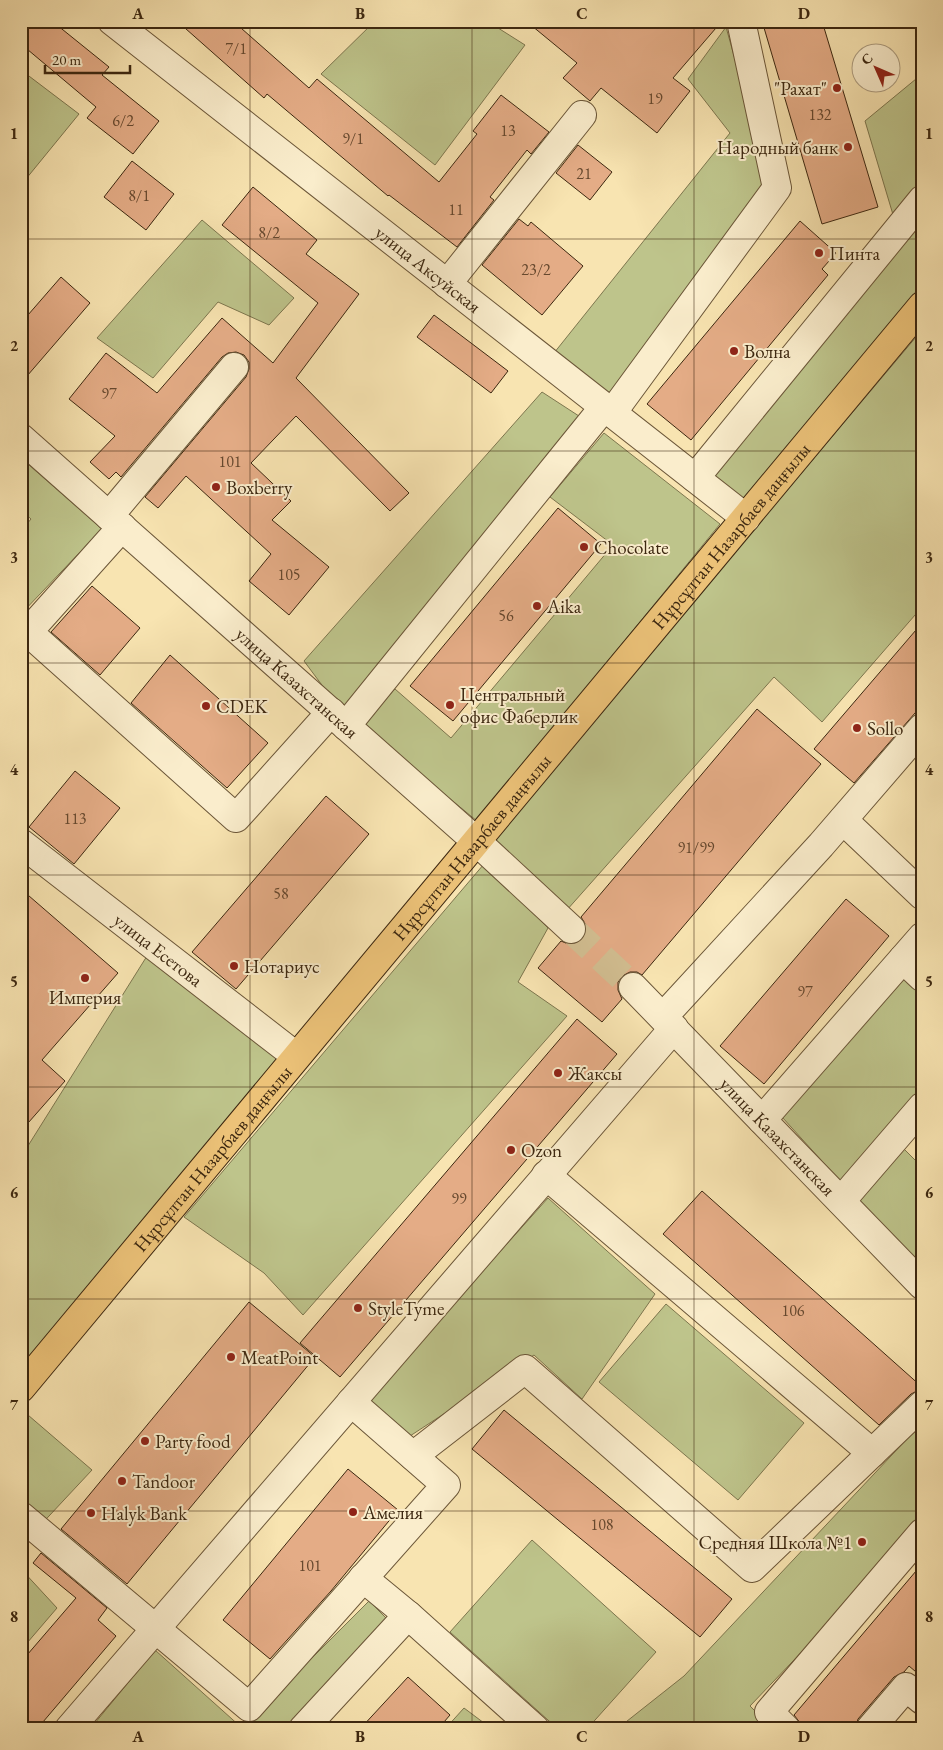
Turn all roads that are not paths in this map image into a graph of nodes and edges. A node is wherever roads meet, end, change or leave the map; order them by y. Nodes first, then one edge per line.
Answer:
1 (112, 21) edge
2 (741, 21) edge
3 (582, 115) dead end
4 (922, 200) edge
5 (447, 284) junction
6 (922, 306) edge
7 (234, 367) dead end
8 (608, 410) junction
9 (21, 438) edge
10 (695, 478) junction
11 (746, 518) junction
12 (115, 521) junction
13 (338, 719) junction
14 (922, 728) edge
15 (843, 820) junction
16 (476, 841) junction
17 (21, 843) edge
18 (919, 888) edge
19 (571, 929) tunnel mouth
20 (922, 937) edge
21 (912, 968) edge
22 (633, 987) tunnel mouth
23 (669, 1023) junction
24 (296, 1056) junction
25 (922, 1107) edge
26 (762, 1120) junction
27 (546, 1176) junction
28 (840, 1201) junction
29 (922, 1285) edge
30 (21, 1388) edge
31 (351, 1402) junction
32 (922, 1405) edge
33 (872, 1453) junction
34 (413, 1456) junction
35 (21, 1516) edge
36 (922, 1533) edge
37 (363, 1578) junction
38 (408, 1615) junction
39 (156, 1628) junction
40 (922, 1700) edge
41 (69, 1729) edge
42 (302, 1729) edge
43 (535, 1729) edge
44 (786, 1729) edge
45 (870, 1729) edge

1 - 5 street, улица Аксуйская
2 - 8 street
3 - 5 street
4 - 10 street
5 - 8 street, улица Аксуйская
6 - 11 main road, Нұрсұлтан Назарбаев даңғылы
7 - 12 street
8 - 10 street, улица Аксуйская
8 - 13 street
9 - 12 street, улица Казахстанская
10 - 11 street, улица Аксуйская
11 - 16 main road, Нұрсұлтан Назарбаев даңғылы
12 - 13 street, улица Казахстанская
12 - 13 street
13 - 16 street, улица Казахстанская
14 - 15 street
15 - 18 street
15 - 23 street
16 - 19 street, улица Казахстанская
16 - 24 main road, Нұрсұлтан Назарбаев даңғылы
17 - 24 street, улица Есетова
20 - 21 street
21 - 26 street
22 - 23 street, улица Казахстанская
23 - 26 street, улица Казахстанская
23 - 27 street
24 - 30 main road, Нұрсұлтан Назарбаев даңғылы
25 - 28 street
26 - 28 street, улица Казахстанская
27 - 31 street
27 - 33 street
28 - 29 street, улица Казахстанская
31 - 34 street
31 - 39 street
32 - 33 street
33 - 34 street
34 - 37 street
35 - 39 street
36 - 44 street
37 - 38 street
37 - 39 street
38 - 42 street
38 - 43 street
39 - 41 street
40 - 45 street

